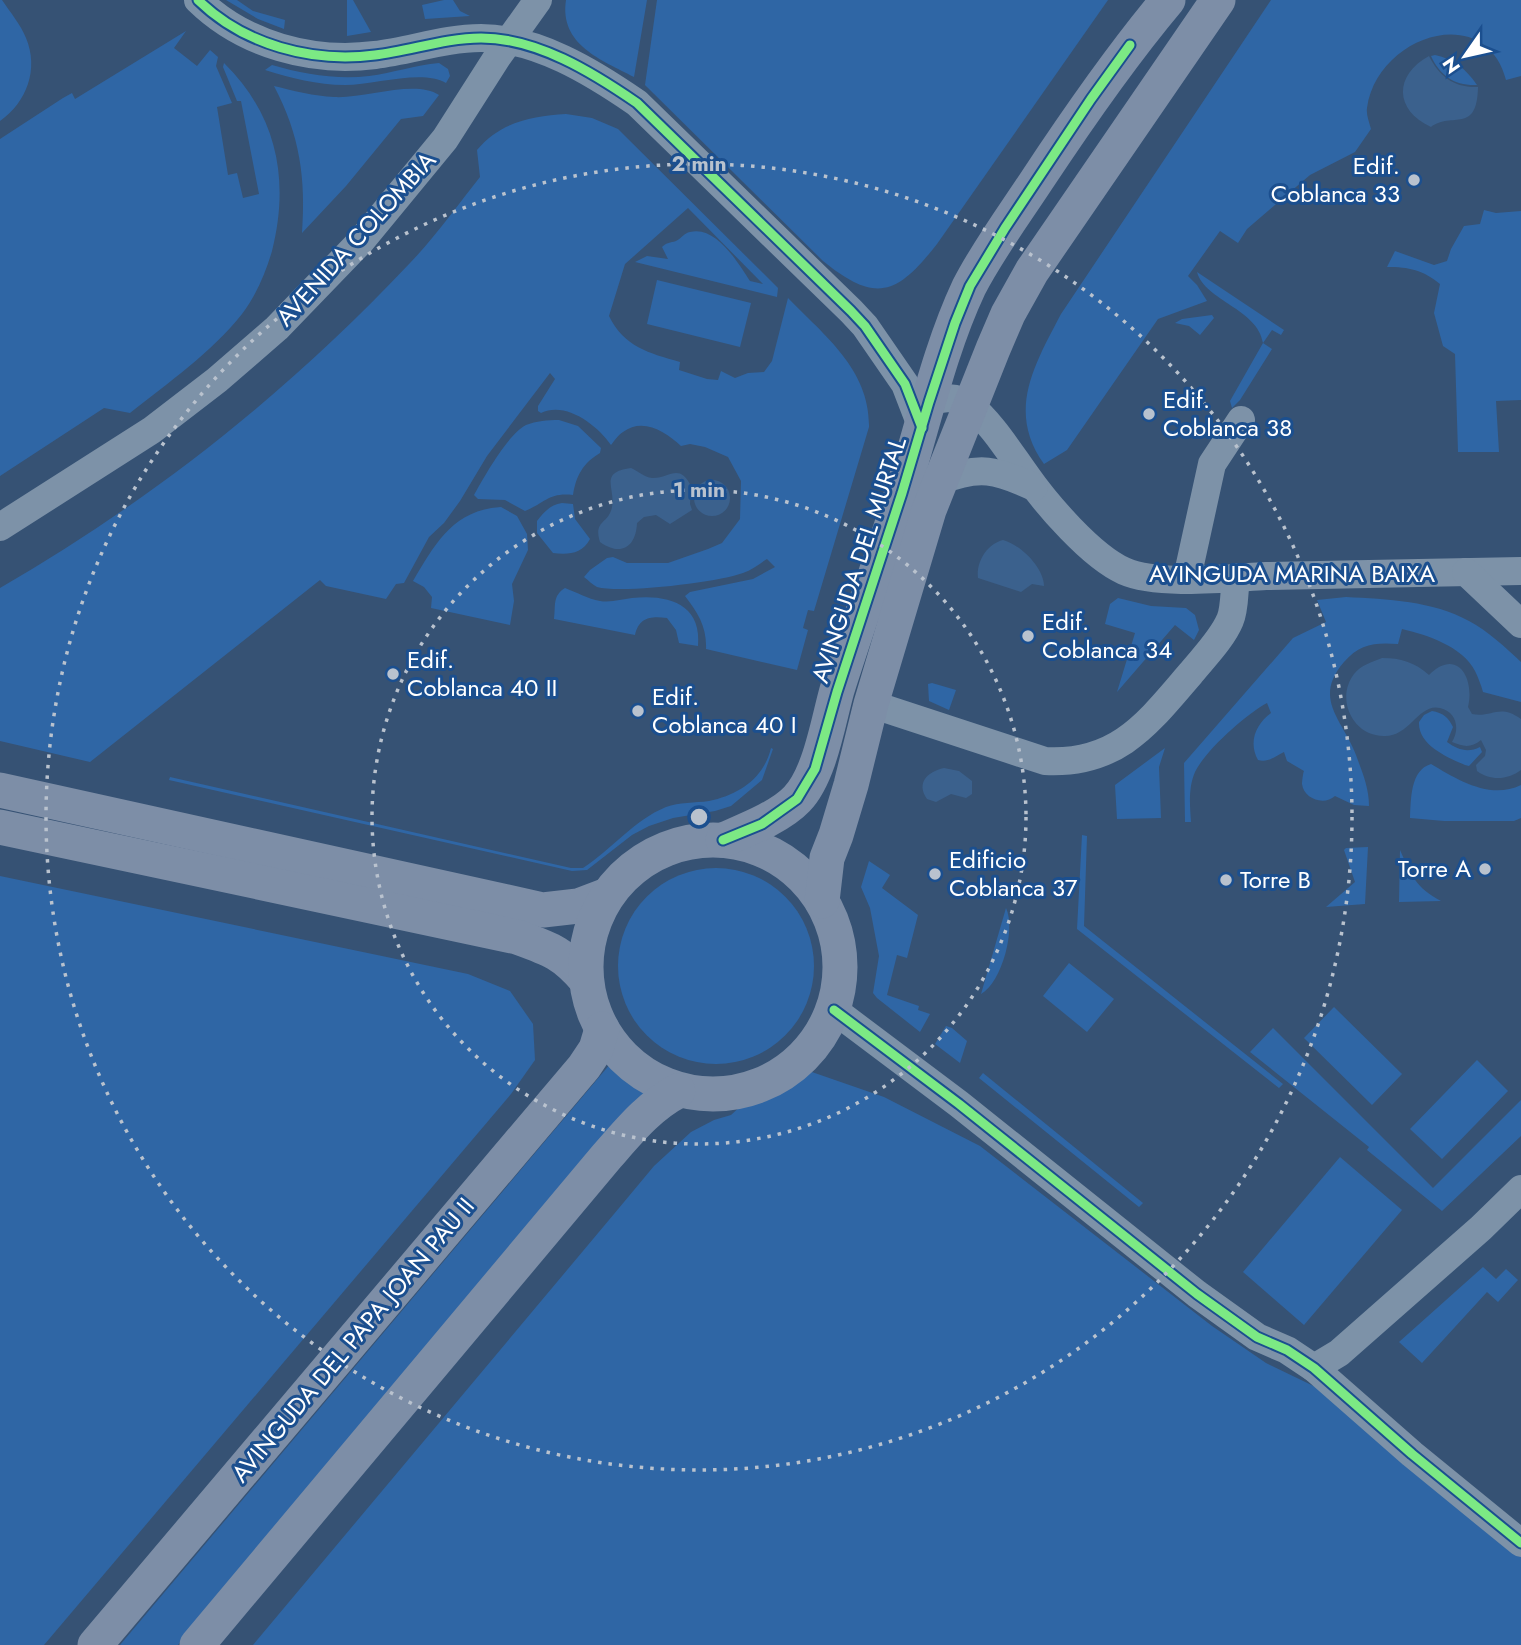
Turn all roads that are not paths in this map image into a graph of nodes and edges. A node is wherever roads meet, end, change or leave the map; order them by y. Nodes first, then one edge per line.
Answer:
1 (198, 0) edge
2 (538, 0) edge
3 (1158, 0) edge
4 (1168, 0) edge
5 (1208, 8) edge
6 (508, 41) junction
7 (1130, 45) junction
8 (970, 406) junction
9 (925, 415) junction
10 (1241, 420) dead end
11 (940, 481) junction
12 (1034, 487) junction
13 (0, 527) edge
14 (1521, 571) edge
15 (1466, 572) junction
16 (1236, 577) junction
17 (1187, 578) junction
18 (1521, 624) edge
19 (871, 704) junction
20 (0, 790) edge
21 (0, 827) edge
22 (723, 840) junction
23 (607, 895) junction
24 (822, 901) junction
25 (586, 980) junction
26 (834, 1010) junction
27 (602, 1029) junction
28 (678, 1091) junction
29 (1521, 1189) edge
30 (1314, 1368) junction
31 (1521, 1543) edge
32 (95, 1645) edge
33 (197, 1645) edge

1 - 6 street
2 - 6 street, AVENIDA COLOMBIA
3 - 7 street
4 - 7 main road, AVINGUDA DEL MURTAL
5 - 8 main road
6 - 9 street
6 - 13 street, AVENIDA COLOMBIA
7 - 9 main road, AVINGUDA DEL MURTAL
8 - 9 street
8 - 11 main road
8 - 12 street, AVINGUDA MARINA BAIXA
9 - 22 main road, AVINGUDA DEL MURTAL
10 - 17 street
11 - 12 street
11 - 19 main road
12 - 17 street, AVINGUDA MARINA BAIXA
14 - 15 street, AVINGUDA MARINA BAIXA
15 - 16 street, AVINGUDA MARINA BAIXA
15 - 18 street
16 - 17 street, AVINGUDA MARINA BAIXA
16 - 19 street
19 - 24 main road
20 - 23 main road
21 - 25 main road
22 - 23 main road
22 - 24 main road
23 - 25 main road
24 - 26 main road
25 - 27 main road
26 - 28 main road
26 - 30 street
27 - 28 main road
27 - 32 main road, AVINGUDA DEL PAPA JOAN PAU II
28 - 33 main road
29 - 30 street
30 - 31 street

